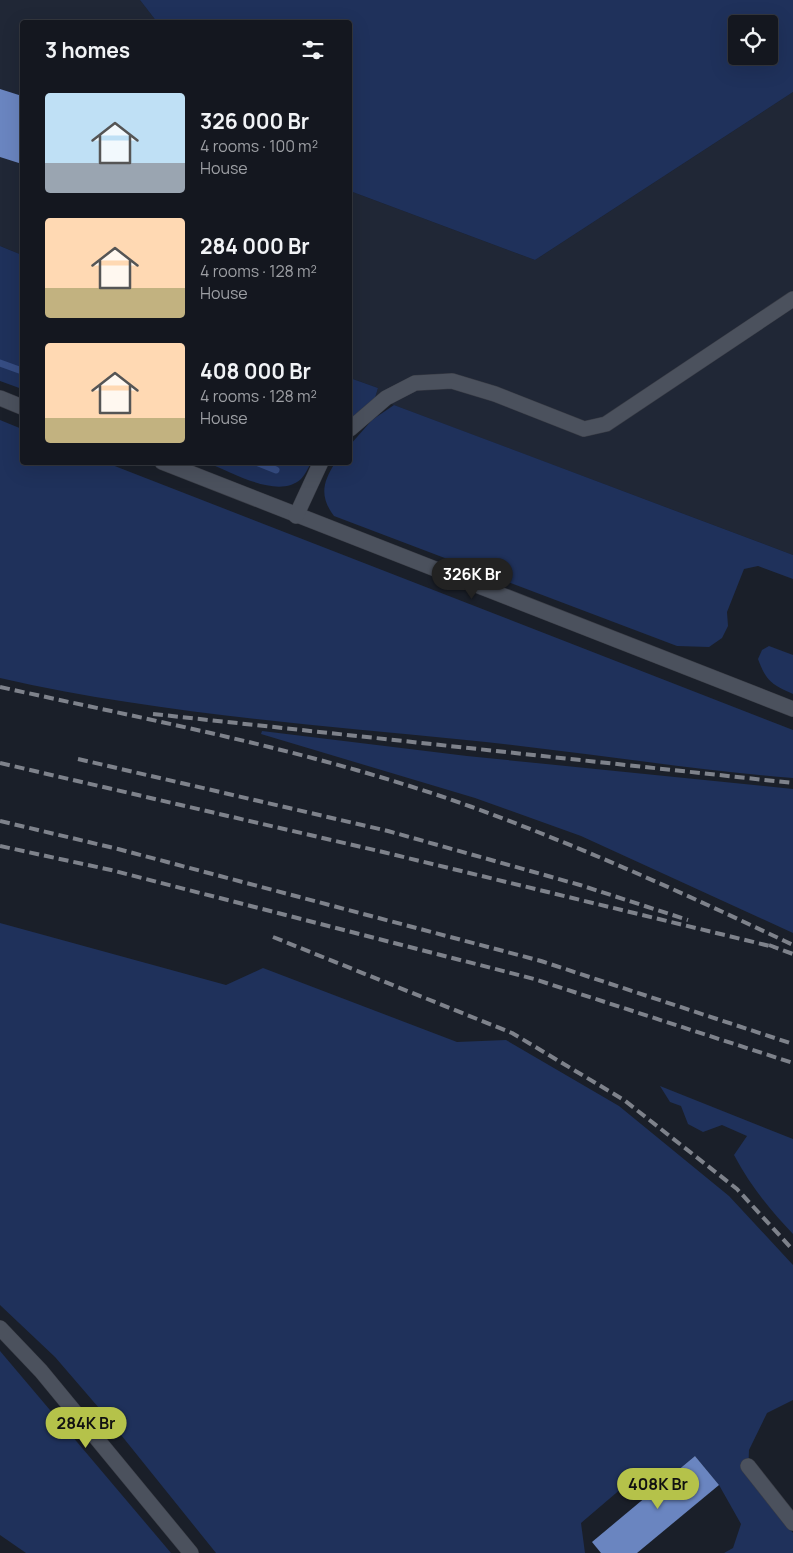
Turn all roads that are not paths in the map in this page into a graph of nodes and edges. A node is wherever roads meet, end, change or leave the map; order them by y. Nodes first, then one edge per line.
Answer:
1 (793, 300) edge
2 (0, 398) edge
3 (20, 406) edge
4 (352, 428) edge
5 (169, 465) edge
6 (320, 465) edge
7 (296, 516) junction
8 (793, 709) edge
9 (0, 1328) edge
10 (748, 1466) dead end
11 (793, 1523) edge
12 (191, 1553) edge

1 - 4 street
2 - 3 street
5 - 7 street
6 - 7 street
7 - 8 street
9 - 12 street
10 - 11 street

